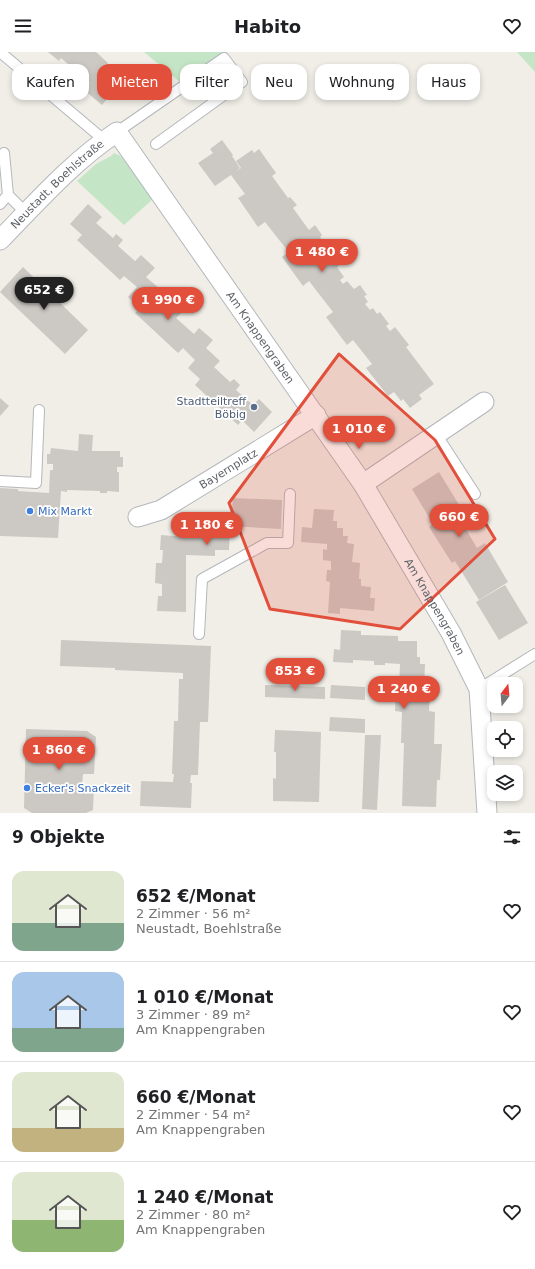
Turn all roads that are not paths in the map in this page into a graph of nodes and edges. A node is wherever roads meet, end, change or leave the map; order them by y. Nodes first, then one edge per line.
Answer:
1 (0, 52) edge
2 (111, 136) junction
3 (156, 144) dead end
4 (4, 153) dead end
5 (8, 195) junction
6 (0, 204) edge
7 (26, 213) junction
8 (0, 240) edge
9 (484, 402) dead end
10 (39, 410) dead end
11 (316, 415) junction
12 (436, 434) junction
13 (0, 481) edge
14 (363, 484) junction
15 (290, 494) dead end
16 (475, 494) dead end
17 (138, 517) dead end
18 (199, 634) dead end
19 (535, 654) edge
20 (479, 689) junction
21 (488, 813) edge

1 - 2 lane
2 - 3 lane
2 - 7 street, Neustadt, Boehlstraße
2 - 11 street, Am Knappengraben
4 - 5 lane
5 - 6 lane
5 - 7 lane
7 - 8 street, Neustadt, Boehlstraße
9 - 12 street
10 - 13 lane
11 - 14 street, Am Knappengraben
11 - 17 street, Bayernplatz
12 - 14 street
12 - 16 lane
14 - 20 street, Am Knappengraben
15 - 18 lane
19 - 20 lane
20 - 21 street, Am Knappengraben

